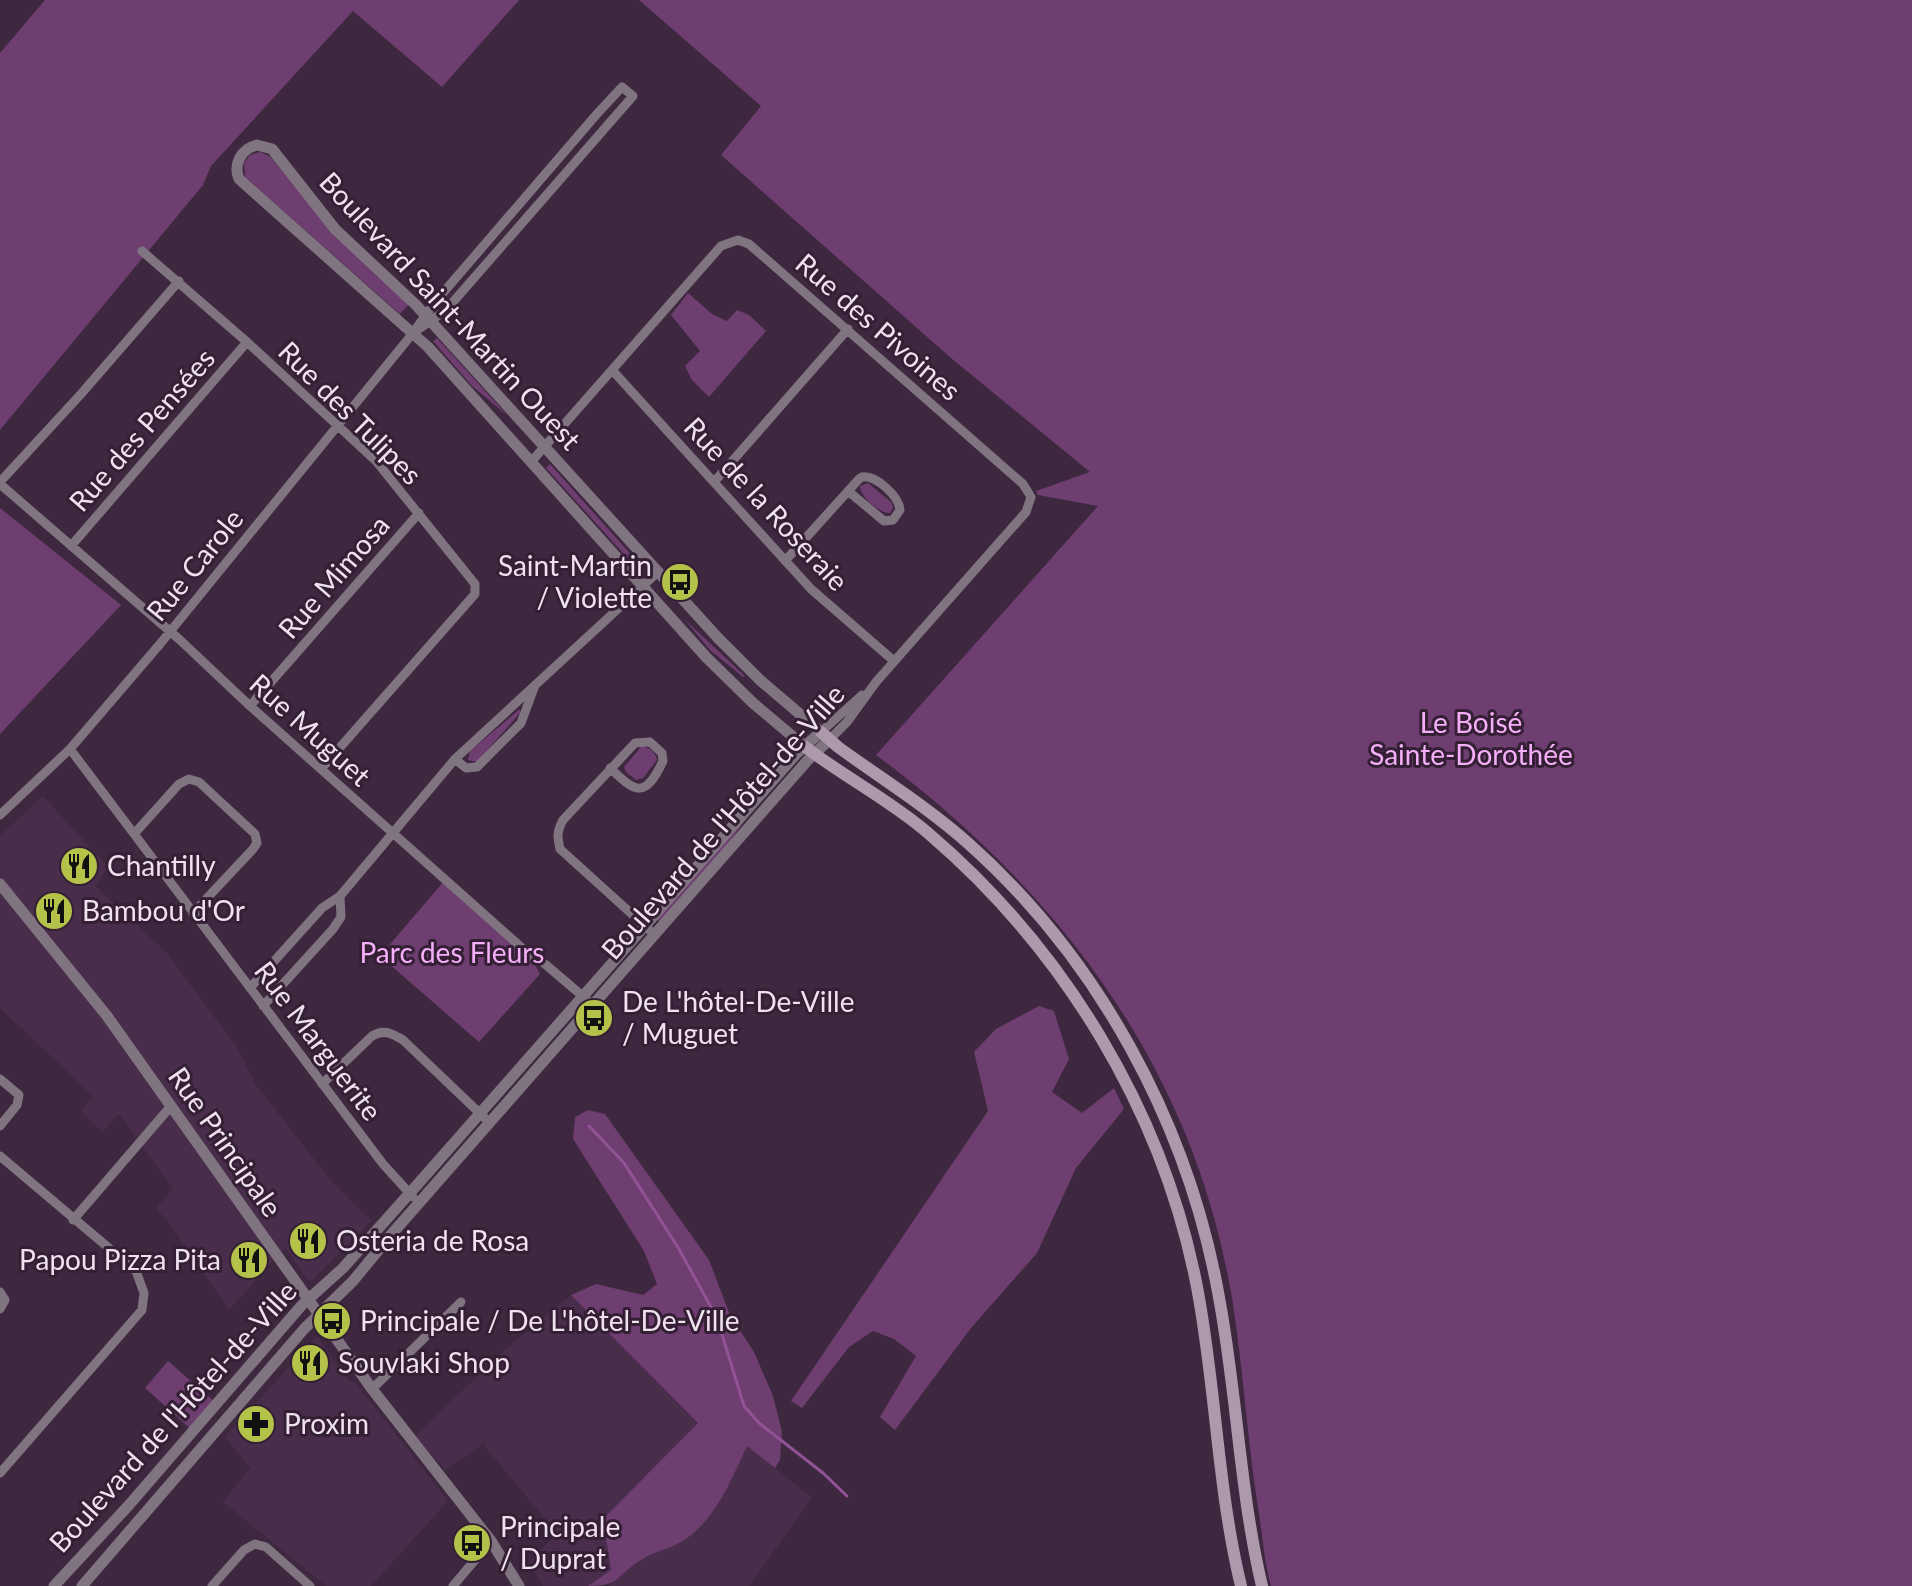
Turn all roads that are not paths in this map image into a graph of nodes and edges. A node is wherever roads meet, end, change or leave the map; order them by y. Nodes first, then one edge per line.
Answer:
1 (142, 251) dead end
2 (179, 281) junction
3 (428, 318) junction
4 (848, 329) junction
5 (413, 333) junction
6 (247, 342) junction
7 (613, 371) junction
8 (336, 426) junction
9 (546, 447) junction
10 (531, 462) junction
11 (714, 482) junction
12 (0, 483) edge
13 (848, 491) junction
14 (419, 513) junction
15 (71, 546) junction
16 (785, 561) junction
17 (658, 572) junction
18 (643, 587) junction
19 (170, 632) junction
20 (894, 661) junction
21 (876, 682) joint
22 (534, 687) junction
23 (250, 706) junction
24 (825, 736) junction
25 (70, 749) junction
26 (809, 750) junction
27 (455, 759) junction
28 (610, 768) junction
29 (321, 769) junction
30 (0, 815) edge
31 (392, 832) junction
32 (134, 834) junction
33 (1, 888) edge
34 (340, 896) junction
35 (193, 913) junction
36 (645, 926) junction
37 (655, 935) junction
38 (250, 988) junction
39 (583, 997) junction
40 (593, 1005) junction
41 (263, 1006) junction
42 (0, 1079) edge
43 (322, 1084) junction
44 (171, 1106) junction
45 (480, 1114) junction
46 (490, 1123) junction
47 (0, 1126) edge
48 (0, 1156) edge
49 (409, 1194) junction
50 (419, 1203) junction
51 (73, 1220) junction
52 (0, 1292) edge
53 (308, 1300) junction
54 (461, 1302) dead end
55 (0, 1309) edge
56 (318, 1314) junction
57 (249, 1366) junction
58 (262, 1378) junction
59 (372, 1389) junction
60 (228, 1392) junction
61 (241, 1404) junction
62 (0, 1473) edge
63 (491, 1541) junction
64 (54, 1586) edge
65 (82, 1586) edge
66 (212, 1586) edge
67 (310, 1586) edge
68 (453, 1586) edge
69 (519, 1586) edge
70 (1241, 1586) edge
71 (1262, 1586) edge

1 - 2 street, Rue des Tulipes
2 - 6 street, Rue des Tulipes
2 - 12 street
3 - 3 street
3 - 5 street, Rue Carole
3 - 5 street, Boulevard Saint-Martin Ouest
3 - 9 street, Boulevard Saint-Martin Ouest
4 - 7 street, Rue des Pivoines
4 - 11 street
4 - 20 street, Rue des Pivoines
5 - 8 street, Rue Carole
5 - 10 street, Boulevard Saint-Martin Ouest
6 - 8 street, Rue des Tulipes
6 - 15 street, Rue des Pensées
7 - 9 street, Rue des Pivoines
7 - 11 street, Rue de la Roseraie
8 - 14 street, Rue des Tulipes
8 - 19 street, Rue Carole
9 - 10 street, Rue des Pivoines
9 - 17 street, Boulevard Saint-Martin Ouest
10 - 18 street, Boulevard Saint-Martin Ouest
11 - 16 street, Rue de la Roseraie
12 - 15 street, Rue Muguet
13 - 13 street
13 - 16 street
14 - 23 street, Rue Mimosa
14 - 29 street, Rue des Tulipes
15 - 19 street, Rue Muguet
16 - 20 street, Rue de la Roseraie
17 - 18 street
17 - 24 street, Boulevard Saint-Martin Ouest
18 - 22 street
18 - 26 street, Boulevard Saint-Martin Ouest
19 - 23 street, Rue Muguet
19 - 25 street, Rue Carole
20 - 21 street, Rue des Pivoines
21 - 24 street, Boulevard de l'Hôtel-de-Ville
22 - 27 street
22 - 27 street
23 - 29 street, Rue Muguet
24 - 26 street, Boulevard de l'Hôtel-de-Ville
24 - 71 main road, Boulevard Saint-Martin Ouest
25 - 30 street, Rue Carole
25 - 32 street, Rue Marguerite
26 - 36 street, Boulevard de l'Hôtel-de-Ville
26 - 37 street, Boulevard de l'Hôtel-de-Ville
26 - 70 main road, Boulevard Saint-Martin Ouest
27 - 31 street
28 - 28 street
28 - 36 street
29 - 31 street, Rue Muguet
31 - 34 street
31 - 39 street, Rue Muguet
32 - 35 street, Rue Marguerite
32 - 35 street
33 - 44 street, Rue Principale
34 - 38 street
34 - 41 street
35 - 38 street, Rue Marguerite
36 - 37 street
36 - 39 street, Boulevard de l'Hôtel-de-Ville
37 - 40 street, Boulevard de l'Hôtel-de-Ville
38 - 41 street, Rue Marguerite
39 - 40 street, Rue Muguet
39 - 45 street, Boulevard de l'Hôtel-de-Ville
40 - 46 street, Boulevard de l'Hôtel-de-Ville
41 - 43 street, Rue Marguerite
42 - 47 street
43 - 45 street
43 - 49 street, Rue Marguerite
44 - 51 street
44 - 53 street, Rue Principale
45 - 46 street
45 - 49 street, Boulevard de l'Hôtel-de-Ville
46 - 50 street, Boulevard de l'Hôtel-de-Ville
48 - 51 street
49 - 50 street, Rue Marguerite
49 - 53 street, Boulevard de l'Hôtel-de-Ville
50 - 56 street, Boulevard de l'Hôtel-de-Ville
51 - 62 street
52 - 55 street
53 - 56 street, Rue Principale
53 - 57 street, Boulevard de l'Hôtel-de-Ville
54 - 59 street
56 - 58 street, Boulevard de l'Hôtel-de-Ville
56 - 59 street, Rue Principale
57 - 58 street
57 - 60 street, Boulevard de l'Hôtel-de-Ville
58 - 61 street, Boulevard de l'Hôtel-de-Ville
59 - 63 street, Rue Principale
60 - 61 street
60 - 64 street, Boulevard de l'Hôtel-de-Ville
61 - 65 street, Boulevard de l'Hôtel-de-Ville
63 - 68 street
63 - 69 street, Rue Principale
66 - 67 street

